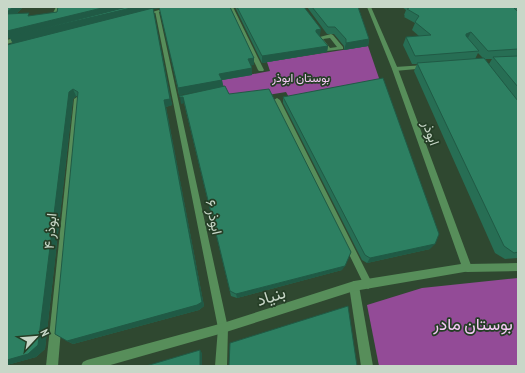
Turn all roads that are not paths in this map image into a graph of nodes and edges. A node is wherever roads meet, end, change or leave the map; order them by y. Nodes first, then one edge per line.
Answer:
1 (58, 7) edge
2 (175, 7) edge
3 (231, 7) edge
4 (369, 7) edge
5 (157, 12) junction
6 (54, 17) edge
7 (136, 17) edge
8 (321, 31) edge
9 (30, 36) edge
10 (325, 37) dead end
11 (7, 42) edge
12 (434, 66) edge
13 (395, 69) junction
14 (262, 70) dead end
15 (184, 97) edge
16 (77, 99) edge
17 (176, 99) junction
18 (277, 100) dead end
19 (518, 267) edge
20 (467, 268) junction
21 (368, 284) junction
22 (354, 286) junction
23 (223, 328) junction
24 (52, 366) edge
25 (87, 366) edge
26 (220, 366) edge
27 (367, 366) edge

1 - 6 street
2 - 5 street
3 - 14 street
4 - 13 street, ابوذر
5 - 7 street
5 - 17 street, ابوذر ۶
8 - 10 street
9 - 11 street
12 - 13 street
13 - 20 street, ابوذر
15 - 17 street
16 - 24 street, ابوذر ۴
17 - 23 street, ابوذر ۶
18 - 21 street
19 - 20 street, بنیاد
20 - 21 street, بنیاد
21 - 22 street, بنیاد
22 - 23 street, بنیاد
22 - 27 street
23 - 25 street, بنیاد
23 - 26 street, ابوذر ۶

